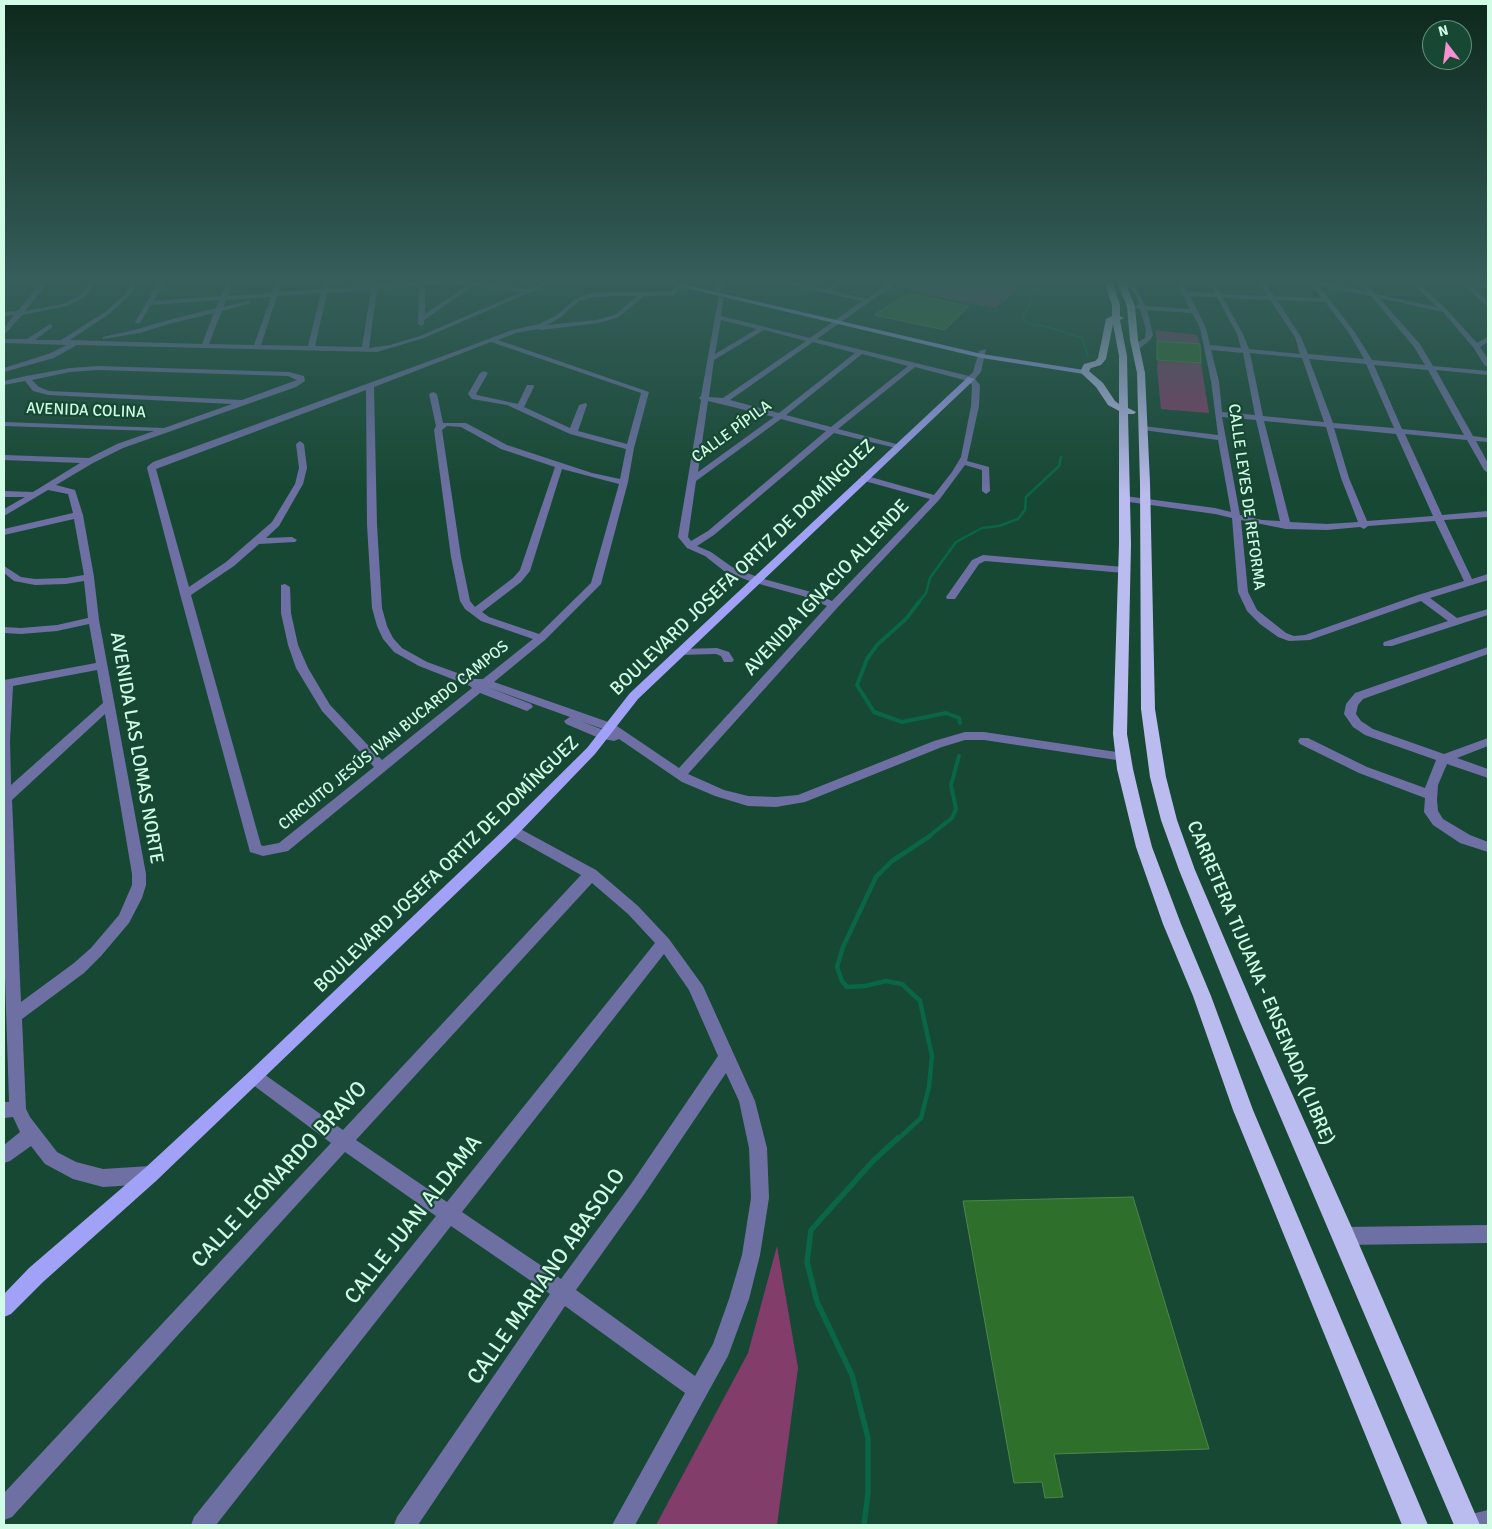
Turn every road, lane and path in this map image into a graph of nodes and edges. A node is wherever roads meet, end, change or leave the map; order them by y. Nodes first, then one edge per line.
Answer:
1 (58, 352) edge
2 (459, 352) edge
3 (528, 352) edge
4 (711, 352) edge
5 (723, 352) edge
6 (794, 352) edge
7 (860, 352) edge
8 (861, 352) edge
9 (975, 352) edge
10 (1103, 352) edge
11 (1122, 352) edge
12 (1137, 352) edge
13 (1207, 352) edge
14 (1246, 352) edge
15 (1269, 352) edge
16 (1304, 352) edge
17 (1364, 352) edge
18 (1420, 352) edge
19 (1480, 352) edge
20 (982, 354) junction
21 (1305, 356) junction
22 (710, 360) junction
23 (1369, 362) junction
24 (1488, 364) edge
25 (913, 365) junction
26 (1431, 368) junction
27 (6, 369) edge
28 (1086, 369) junction
29 (484, 373) dead end
30 (1488, 373) edge
31 (26, 378) junction
32 (972, 379) junction
33 (4, 383) edge
34 (370, 386) junction
35 (530, 387) dead end
36 (432, 394) dead end
37 (703, 398) junction
38 (724, 401) junction
39 (246, 402) junction
40 (583, 404) dead end
41 (520, 408) junction
42 (1124, 410) junction
43 (1218, 414) junction
44 (780, 416) junction
45 (1259, 416) junction
46 (4, 424) edge
47 (1329, 424) junction
48 (440, 426) junction
49 (1143, 428) junction
50 (167, 429) junction
51 (833, 430) junction
52 (1398, 430) junction
53 (573, 432) junction
54 (1223, 438) junction
55 (1470, 438) junction
56 (1488, 440) edge
57 (300, 444) dead end
58 (897, 447) junction
59 (630, 448) junction
60 (1143, 448) junction
61 (4, 457) edge
62 (90, 461) junction
63 (963, 462) junction
64 (559, 466) junction
65 (1488, 470) edge
66 (864, 478) junction
67 (692, 480) junction
68 (624, 482) junction
69 (46, 487) junction
70 (986, 491) dead end
71 (4, 494) edge
72 (32, 494) junction
73 (936, 498) junction
74 (1125, 499) junction
75 (1145, 501) junction
76 (4, 513) edge
77 (1488, 514) edge
78 (78, 515) junction
79 (1236, 516) junction
80 (1438, 519) junction
81 (1286, 526) junction
82 (1364, 526) junction
83 (4, 532) edge
84 (292, 540) dead end
85 (258, 541) junction
86 (690, 546) junction
87 (4, 569) edge
88 (1124, 570) junction
89 (89, 577) junction
90 (1488, 577) edge
91 (756, 580) junction
92 (1469, 582) junction
93 (285, 587) dead end
94 (185, 594) junction
95 (1422, 597) junction
96 (952, 598) dead end
97 (834, 605) junction
98 (475, 612) junction
99 (1488, 612) edge
100 (94, 620) junction
101 (1454, 622) junction
102 (4, 630) edge
103 (541, 638) junction
104 (1388, 644) dead end
105 (1488, 650) edge
106 (680, 652) junction
107 (728, 660) dead end
108 (103, 665) junction
109 (6, 684) edge
110 (479, 685) junction
111 (110, 703) junction
112 (606, 731) junction
113 (4, 741) edge
114 (1304, 741) dead end
115 (1488, 742) edge
116 (1123, 757) junction
117 (1443, 759) junction
118 (380, 766) junction
119 (1488, 774) edge
120 (680, 775) junction
121 (1431, 795) junction
122 (4, 798) edge
123 (513, 830) junction
124 (1488, 848) edge
125 (590, 874) junction
126 (664, 943) junction
127 (9, 1013) edge
128 (727, 1057) junction
129 (255, 1077) junction
130 (11, 1109) edge
131 (32, 1134) junction
132 (343, 1141) junction
133 (4, 1155) edge
134 (150, 1175) junction
135 (447, 1214) junction
136 (1488, 1234) edge
137 (1344, 1236) junction
138 (563, 1292) junction
139 (4, 1307) edge
140 (699, 1391) junction
141 (4, 1509) edge
142 (1474, 1524) edge
143 (202, 1525) edge
144 (405, 1525) edge
145 (623, 1525) edge
146 (1415, 1525) edge

1 - 27 street
2 - 34 street, CIRCUITO JESÚS IVAN BUCARDO CAMPOS
3 - 59 street, CIRCUITO JESÚS IVAN BUCARDO CAMPOS
4 - 22 street
5 - 22 street
6 - 38 street
7 - 44 street, CALLE PÍPILA
8 - 25 street
9 - 20 main road
10 - 28 highway
11 - 42 highway
12 - 49 highway, CARRETERA TIJUANA - ENSENADA (LIBRE)
13 - 43 street, CALLE LEYES DE REFORMA
14 - 45 street
15 - 21 street
16 - 21 street
17 - 23 street
18 - 26 street
19 - 24 street
20 - 28 main road
20 - 32 street
21 - 23 street
21 - 47 street
22 - 37 street
23 - 26 street
23 - 52 street
25 - 32 street
25 - 51 street
26 - 30 street
26 - 55 street
28 - 42 highway
29 - 41 street
31 - 33 street
31 - 39 street
31 - 39 street
32 - 58 main road, BOULEVARD JOSEFA ORTIZ DE DOMÍNGUEZ
32 - 63 street, AVENIDA IGNACIO ALLENDE
34 - 94 street, CIRCUITO JESÚS IVAN BUCARDO CAMPOS
34 - 110 street
35 - 41 street
36 - 48 street
37 - 38 street
37 - 67 street
38 - 44 street
39 - 50 street
40 - 53 street
41 - 53 street
42 - 60 highway
42 - 74 highway
43 - 45 street
43 - 54 street, CALLE LEYES DE REFORMA
44 - 51 street
44 - 67 street, CALLE PÍPILA
45 - 47 street
45 - 81 street
46 - 50 street, AVENIDA COLINA
47 - 52 street
47 - 82 street
48 - 64 street
48 - 98 street
49 - 54 street
49 - 60 highway, CARRETERA TIJUANA - ENSENADA (LIBRE)
50 - 62 street
51 - 58 street
51 - 86 street
52 - 55 street
52 - 80 street
53 - 59 street
54 - 79 street, CALLE LEYES DE REFORMA
55 - 56 street
55 - 65 street
57 - 85 street
58 - 66 main road, BOULEVARD JOSEFA ORTIZ DE DOMÍNGUEZ
59 - 68 street, CIRCUITO JESÚS IVAN BUCARDO CAMPOS
60 - 75 highway, CARRETERA TIJUANA - ENSENADA (LIBRE)
61 - 62 street
62 - 69 street
63 - 70 street
63 - 73 street, AVENIDA IGNACIO ALLENDE
64 - 68 street
64 - 98 street
66 - 73 street
66 - 91 main road, BOULEVARD JOSEFA ORTIZ DE DOMÍNGUEZ
67 - 86 street
68 - 103 street, CIRCUITO JESÚS IVAN BUCARDO CAMPOS
69 - 72 street
69 - 78 street, AVENIDA LAS LOMAS NORTE
71 - 72 street
72 - 76 street
73 - 97 street, AVENIDA IGNACIO ALLENDE
74 - 75 street
74 - 88 highway
75 - 79 street
75 - 137 highway, CARRETERA TIJUANA - ENSENADA (LIBRE)
77 - 80 street
78 - 83 street
78 - 89 street, AVENIDA LAS LOMAS NORTE
79 - 81 street
79 - 95 street, CALLE LEYES DE REFORMA
80 - 82 street
80 - 92 street
81 - 82 street
84 - 85 street
85 - 94 street
86 - 91 street
87 - 89 street
88 - 96 street
88 - 116 highway
89 - 100 street, AVENIDA LAS LOMAS NORTE
90 - 92 street
91 - 97 street
91 - 106 main road, BOULEVARD JOSEFA ORTIZ DE DOMÍNGUEZ
92 - 95 street
93 - 118 street
94 - 118 street, CIRCUITO JESÚS IVAN BUCARDO CAMPOS
95 - 101 street
97 - 120 street, AVENIDA IGNACIO ALLENDE
98 - 103 street
99 - 101 street
100 - 102 street
100 - 108 street, AVENIDA LAS LOMAS NORTE
101 - 104 street
103 - 110 street, CIRCUITO JESÚS IVAN BUCARDO CAMPOS
105 - 117 street
106 - 107 street
106 - 112 main road, BOULEVARD JOSEFA ORTIZ DE DOMÍNGUEZ
108 - 109 street
108 - 111 street, AVENIDA LAS LOMAS NORTE
109 - 113 street
110 - 112 street
110 - 118 street, CIRCUITO JESÚS IVAN BUCARDO CAMPOS
111 - 122 street
111 - 127 street, AVENIDA LAS LOMAS NORTE
112 - 120 street
112 - 123 main road, BOULEVARD JOSEFA ORTIZ DE DOMÍNGUEZ
113 - 122 street
114 - 121 street
115 - 117 street
116 - 120 street
116 - 146 highway
117 - 119 street
117 - 121 street
121 - 124 street
122 - 127 street
123 - 125 street
123 - 129 main road, BOULEVARD JOSEFA ORTIZ DE DOMÍNGUEZ
125 - 126 street
125 - 132 street, CALLE LEONARDO BRAVO
126 - 128 street
126 - 135 street, CALLE JUAN ALDAMA
127 - 130 street
128 - 138 street, CALLE MARIANO ABASOLO
128 - 140 street
129 - 132 street
129 - 134 main road, BOULEVARD JOSEFA ORTIZ DE DOMÍNGUEZ
130 - 131 street
131 - 133 street
131 - 134 street
132 - 135 street
132 - 141 street, CALLE LEONARDO BRAVO
134 - 139 main road, BOULEVARD JOSEFA ORTIZ DE DOMÍNGUEZ
135 - 138 street
135 - 143 street, CALLE JUAN ALDAMA
136 - 137 street
137 - 142 highway, CARRETERA TIJUANA - ENSENADA (LIBRE)
138 - 140 street
138 - 144 street, CALLE MARIANO ABASOLO
140 - 145 street

